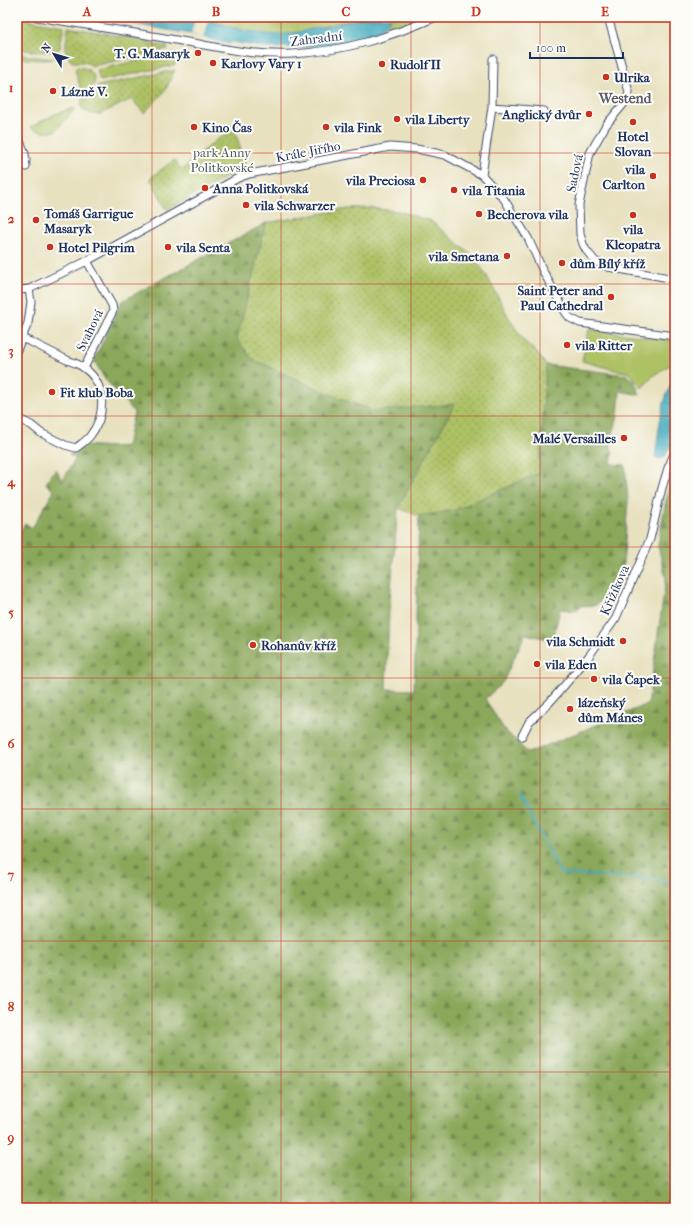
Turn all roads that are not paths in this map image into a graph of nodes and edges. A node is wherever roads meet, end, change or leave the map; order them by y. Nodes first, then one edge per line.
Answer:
1 (37, 17) edge
2 (436, 17) edge
3 (608, 17) edge
4 (493, 59) dead end
5 (492, 107) junction
6 (544, 110) dead end
7 (17, 133) edge
8 (17, 167) edge
9 (482, 175) junction
10 (87, 261) junction
11 (675, 278) edge
12 (29, 289) junction
13 (17, 291) edge
14 (675, 336) edge
15 (22, 339) junction
16 (17, 350) edge
17 (84, 368) junction
18 (17, 418) edge
19 (675, 452) edge
20 (522, 736) dead end

1 - 2 street, Zahradní
3 - 11 street, Sadová
4 - 5 street
5 - 6 street
5 - 9 street
7 - 8 street
9 - 10 street, Krále Jiřího
9 - 14 street, Krále Jiřího
10 - 12 street, Krále Jiřího
10 - 17 street, Svahová
12 - 13 street, Krále Jiřího
12 - 15 street
15 - 16 street
15 - 17 street, Svahová
17 - 18 street, Svahová
19 - 20 street, Křižíkova

